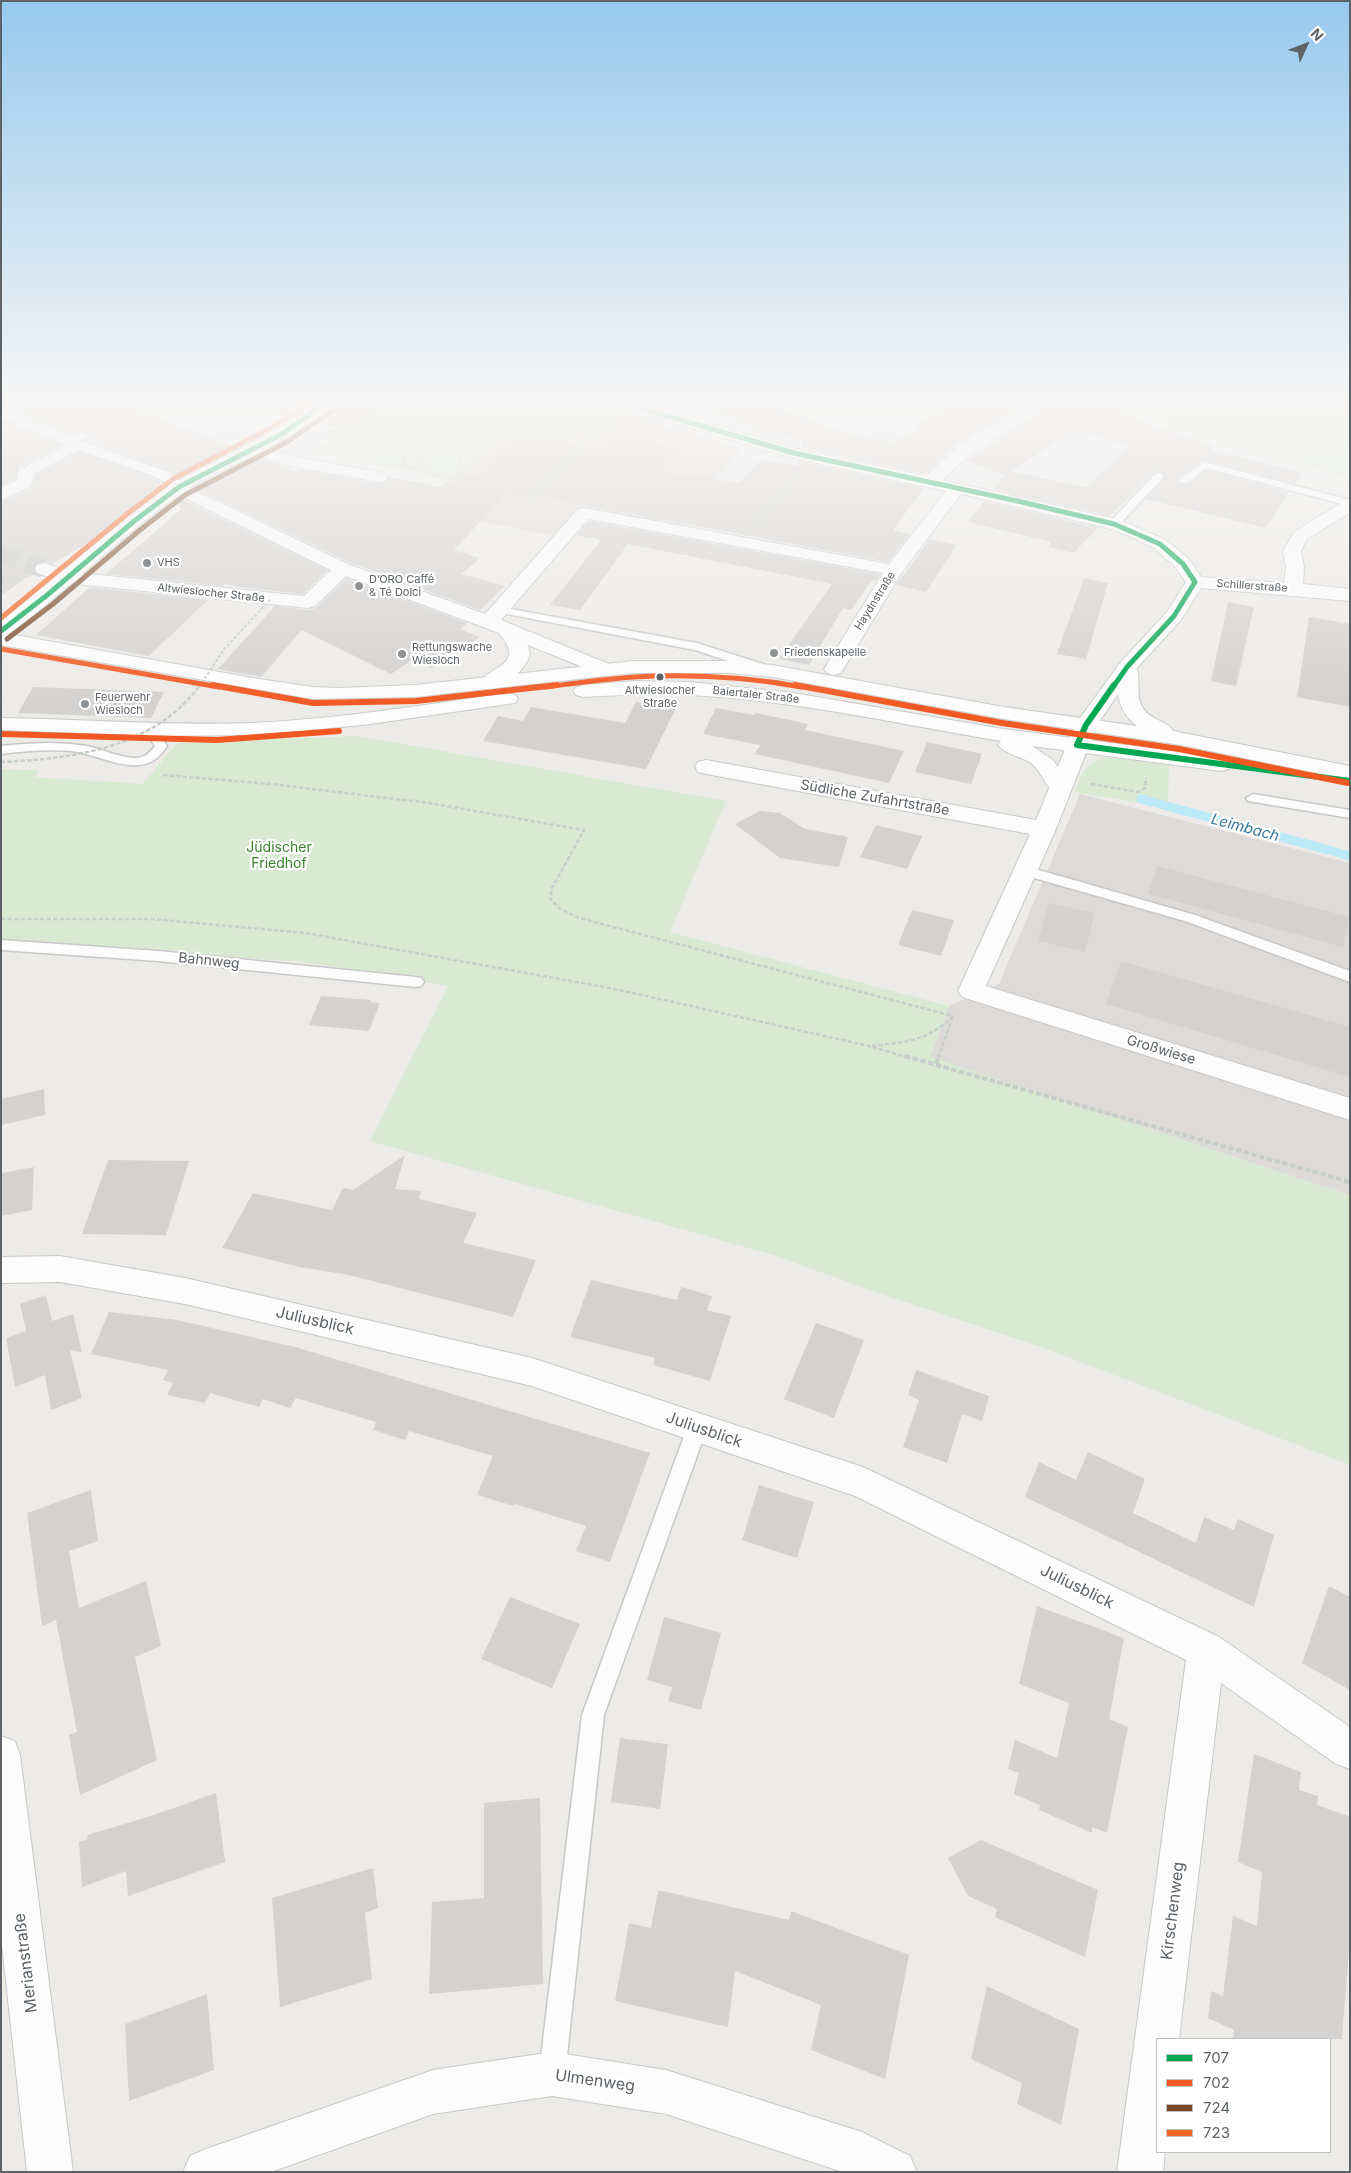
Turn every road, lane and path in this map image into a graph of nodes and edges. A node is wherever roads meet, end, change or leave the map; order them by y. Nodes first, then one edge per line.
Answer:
1 (159, 503) edge
2 (209, 503) edge
3 (773, 503) edge
4 (945, 503) edge
5 (1028, 503) edge
6 (1133, 503) edge
7 (1350, 504) edge
8 (763, 516) dead end
9 (1114, 524) junction
10 (44, 569) tunnel mouth
11 (343, 569) junction
12 (894, 570) junction
13 (67, 577) junction
14 (1195, 582) junction
15 (1293, 589) junction
16 (1350, 595) edge
17 (271, 599) junction
18 (1, 613) edge
19 (499, 621) junction
20 (1, 631) edge
21 (1, 639) edge
22 (1127, 667) junction
23 (834, 669) dead end
24 (607, 670) junction
25 (772, 671) junction
26 (488, 684) junction
27 (260, 685) junction
28 (4, 723) edge
29 (943, 724) junction
30 (1086, 724) junction
31 (136, 729) junction
32 (234, 730) junction
33 (1181, 738) junction
34 (1077, 745) junction
35 (1, 750) edge
36 (1148, 754) junction
37 (1, 762) edge
38 (139, 762) junction
39 (706, 766) dead end
40 (1350, 773) edge
41 (1350, 781) edge
42 (1062, 783) junction
43 (1253, 798) dead end
44 (1350, 814) edge
45 (1044, 829) junction
46 (1025, 871) junction
47 (1, 919) edge
48 (1, 945) edge
49 (1350, 978) edge
50 (416, 982) dead end
51 (953, 1016) junction
52 (869, 1046) junction
53 (936, 1064) junction
54 (1350, 1109) edge
55 (1350, 1182) edge
56 (1, 1270) edge
57 (697, 1428) junction
58 (1206, 1650) junction
59 (1350, 1750) edge
60 (1, 1754) edge
61 (1157, 2038) edge
62 (1156, 2045) edge
63 (552, 2074) junction
64 (50, 2172) edge
65 (206, 2172) edge
66 (894, 2172) edge
67 (1140, 2172) edge

1 - 13 street
2 - 11 street
3 - 8 path
4 - 12 street, Haydnstraße
5 - 9 street
6 - 9 lane
7 - 15 street
9 - 14 street
10 - 13 street, Altwieslocher Straße
11 - 17 street, Altwieslocher Straße
11 - 19 street
12 - 19 street
12 - 23 street, Haydnstraße
13 - 17 street, Altwieslocher Straße
13 - 18 street
13 - 20 street
14 - 15 street, Schillerstraße
14 - 22 street
15 - 16 street, Schillerstraße
17 - 37 path, bridge
19 - 24 street
19 - 25 lane
19 - 26 street
21 - 27 street, Baiertaler Straße
22 - 30 street
22 - 33 street
24 - 25 street, Baiertaler Straße
24 - 26 street, Baiertaler Straße
25 - 30 street, Baiertaler Straße
26 - 27 street, Baiertaler Straße
27 - 32 street
28 - 31 street, Baiertaler Straße
29 - 32 street, Baiertaler Straße
29 - 34 street, Baiertaler Straße
29 - 42 street
30 - 33 street, Baiertaler Straße
30 - 34 street
31 - 32 street, Baiertaler Straße
31 - 38 lane
33 - 40 street, Baiertaler Straße
34 - 36 street, Baiertaler Straße
34 - 42 street
35 - 38 lane
36 - 41 street, Baiertaler Straße
36 - 42 path
38 - 51 path
39 - 45 street, Südliche Zufahrtstraße
42 - 45 street
43 - 44 lane
45 - 46 street
46 - 49 lane
46 - 54 street, Großwiese
47 - 52 path
48 - 50 lane, Bahnweg
51 - 52 path
51 - 53 path
52 - 53 path
53 - 55 path
56 - 57 street, Juliusblick
57 - 58 street, Juliusblick
57 - 63 lane
58 - 59 street, Juliusblick
58 - 61 street, Kirschenweg
60 - 64 street, Merianstraße
62 - 67 street, Kirschenweg
63 - 65 street, Ulmenweg
63 - 66 street, Ulmenweg

